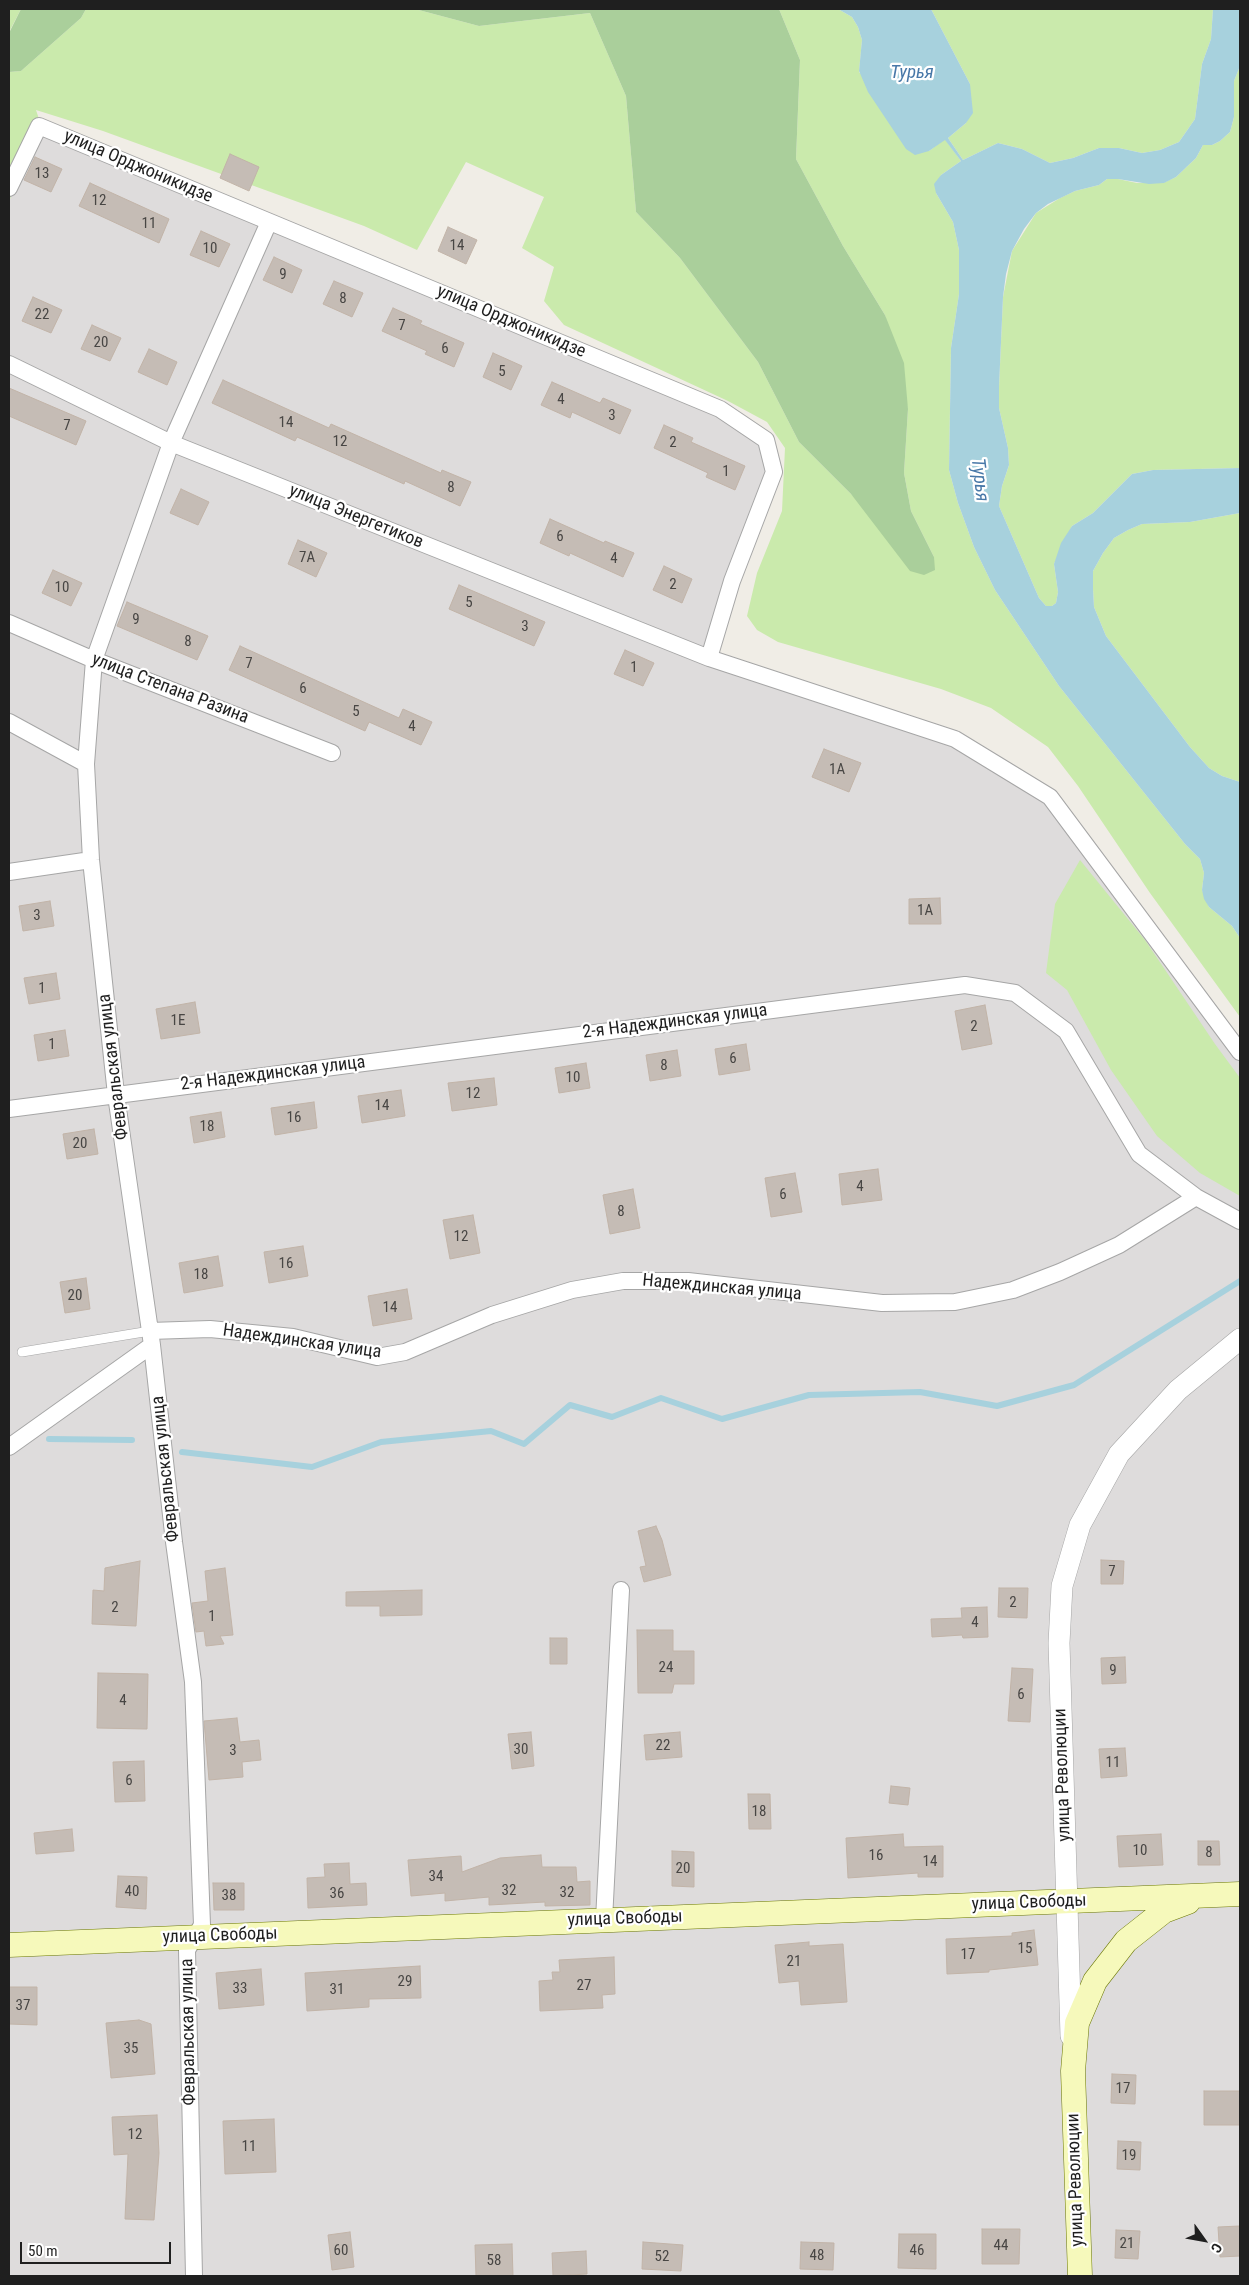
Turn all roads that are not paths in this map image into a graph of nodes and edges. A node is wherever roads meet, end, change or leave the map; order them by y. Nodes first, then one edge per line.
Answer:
1 (9, 188) edge
2 (269, 222) junction
3 (9, 364) edge
4 (171, 443) junction
5 (9, 623) edge
6 (708, 658) junction
7 (94, 660) junction
8 (9, 722) edge
9 (332, 752) dead end
10 (86, 764) junction
11 (90, 860) junction
12 (9, 872) edge
13 (1240, 1052) edge
14 (116, 1095) junction
15 (9, 1109) edge
16 (1196, 1197) junction
17 (1240, 1220) edge
18 (151, 1338) junction
19 (1240, 1339) edge
20 (22, 1352) dead end
21 (9, 1447) edge
22 (620, 1590) dead end
23 (1240, 1894) edge
24 (1204, 1896) junction
25 (1067, 1901) junction
26 (604, 1920) junction
27 (196, 1937) junction
28 (9, 1945) edge
29 (1072, 2071) junction
30 (194, 2276) edge
31 (1080, 2276) edge

1 - 2 street, улица Орджоникидзе
2 - 4 street, Февральская улица
2 - 6 street, улица Орджоникидзе
3 - 4 street, улица Энергетиков
4 - 6 street, улица Энергетиков
4 - 7 street, Февральская улица
5 - 7 street, улица Степана Разина
6 - 13 street, улица Энергетиков
7 - 9 street, улица Степана Разина
7 - 10 street, Февральская улица
8 - 10 street
10 - 11 street, Февральская улица
11 - 12 street
11 - 14 street, Февральская улица
14 - 15 street, 2-я Надеждинская улица
14 - 16 street, 2-я Надеждинская улица
14 - 18 street, Февральская улица
16 - 17 street, 2-я Надеждинская улица
16 - 18 street, Надеждинская улица
18 - 20 lane
18 - 21 street
18 - 27 street, Февральская улица
19 - 25 street, улица Революции
22 - 26 street
23 - 24 main road, улица Свободы
24 - 25 main road, улица Свободы
24 - 29 main road
25 - 26 main road, улица Свободы
25 - 29 street, улица Революции
26 - 27 main road, улица Свободы
27 - 28 main road, улица Свободы
27 - 30 street, Февральская улица
29 - 31 main road, улица Революции

